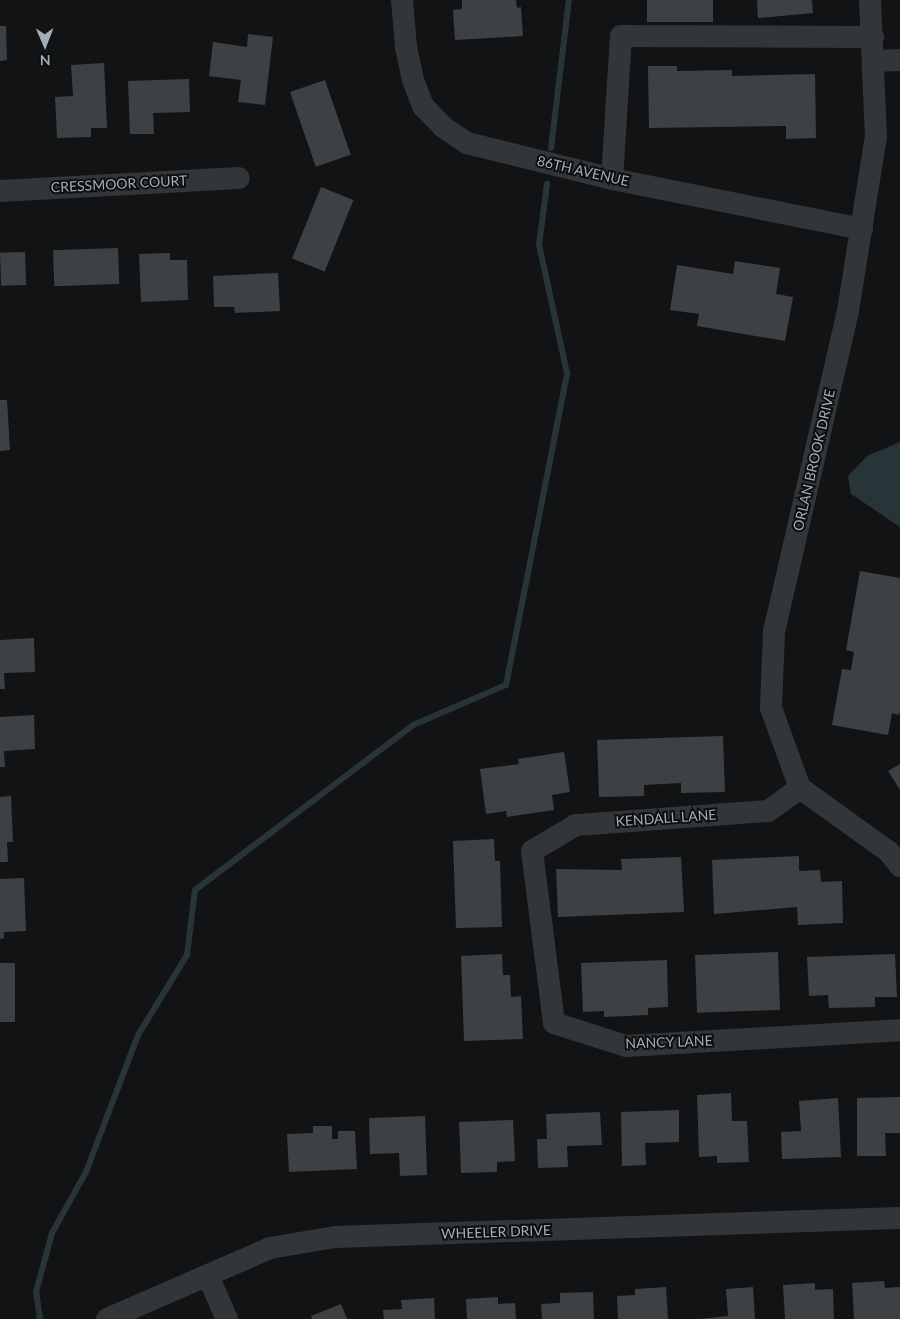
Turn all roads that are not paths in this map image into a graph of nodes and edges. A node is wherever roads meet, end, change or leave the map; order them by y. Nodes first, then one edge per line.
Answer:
1 (402, 0) edge
2 (870, 0) edge
3 (872, 37) junction
4 (900, 60) edge
5 (874, 61) junction
6 (239, 178) dead end
7 (612, 178) junction
8 (0, 190) edge
9 (862, 229) junction
10 (800, 788) junction
11 (532, 851) joint
12 (900, 866) edge
13 (900, 1030) edge
14 (900, 1218) edge
15 (208, 1276) junction
16 (107, 1319) edge
17 (227, 1319) edge

1 - 7 street, 86TH AVENUE
2 - 3 street, ORLAN BROOK DRIVE
3 - 5 street, ORLAN BROOK DRIVE
3 - 7 street
4 - 5 street
5 - 9 street, ORLAN BROOK DRIVE
6 - 8 street, CRESSMOOR COURT
7 - 9 street, 86TH AVENUE
9 - 10 street, ORLAN BROOK DRIVE
10 - 11 street, KENDALL LANE
10 - 12 street
11 - 13 street, NANCY LANE
14 - 15 street, WHEELER DRIVE
15 - 16 street, WHEELER DRIVE
15 - 17 street

